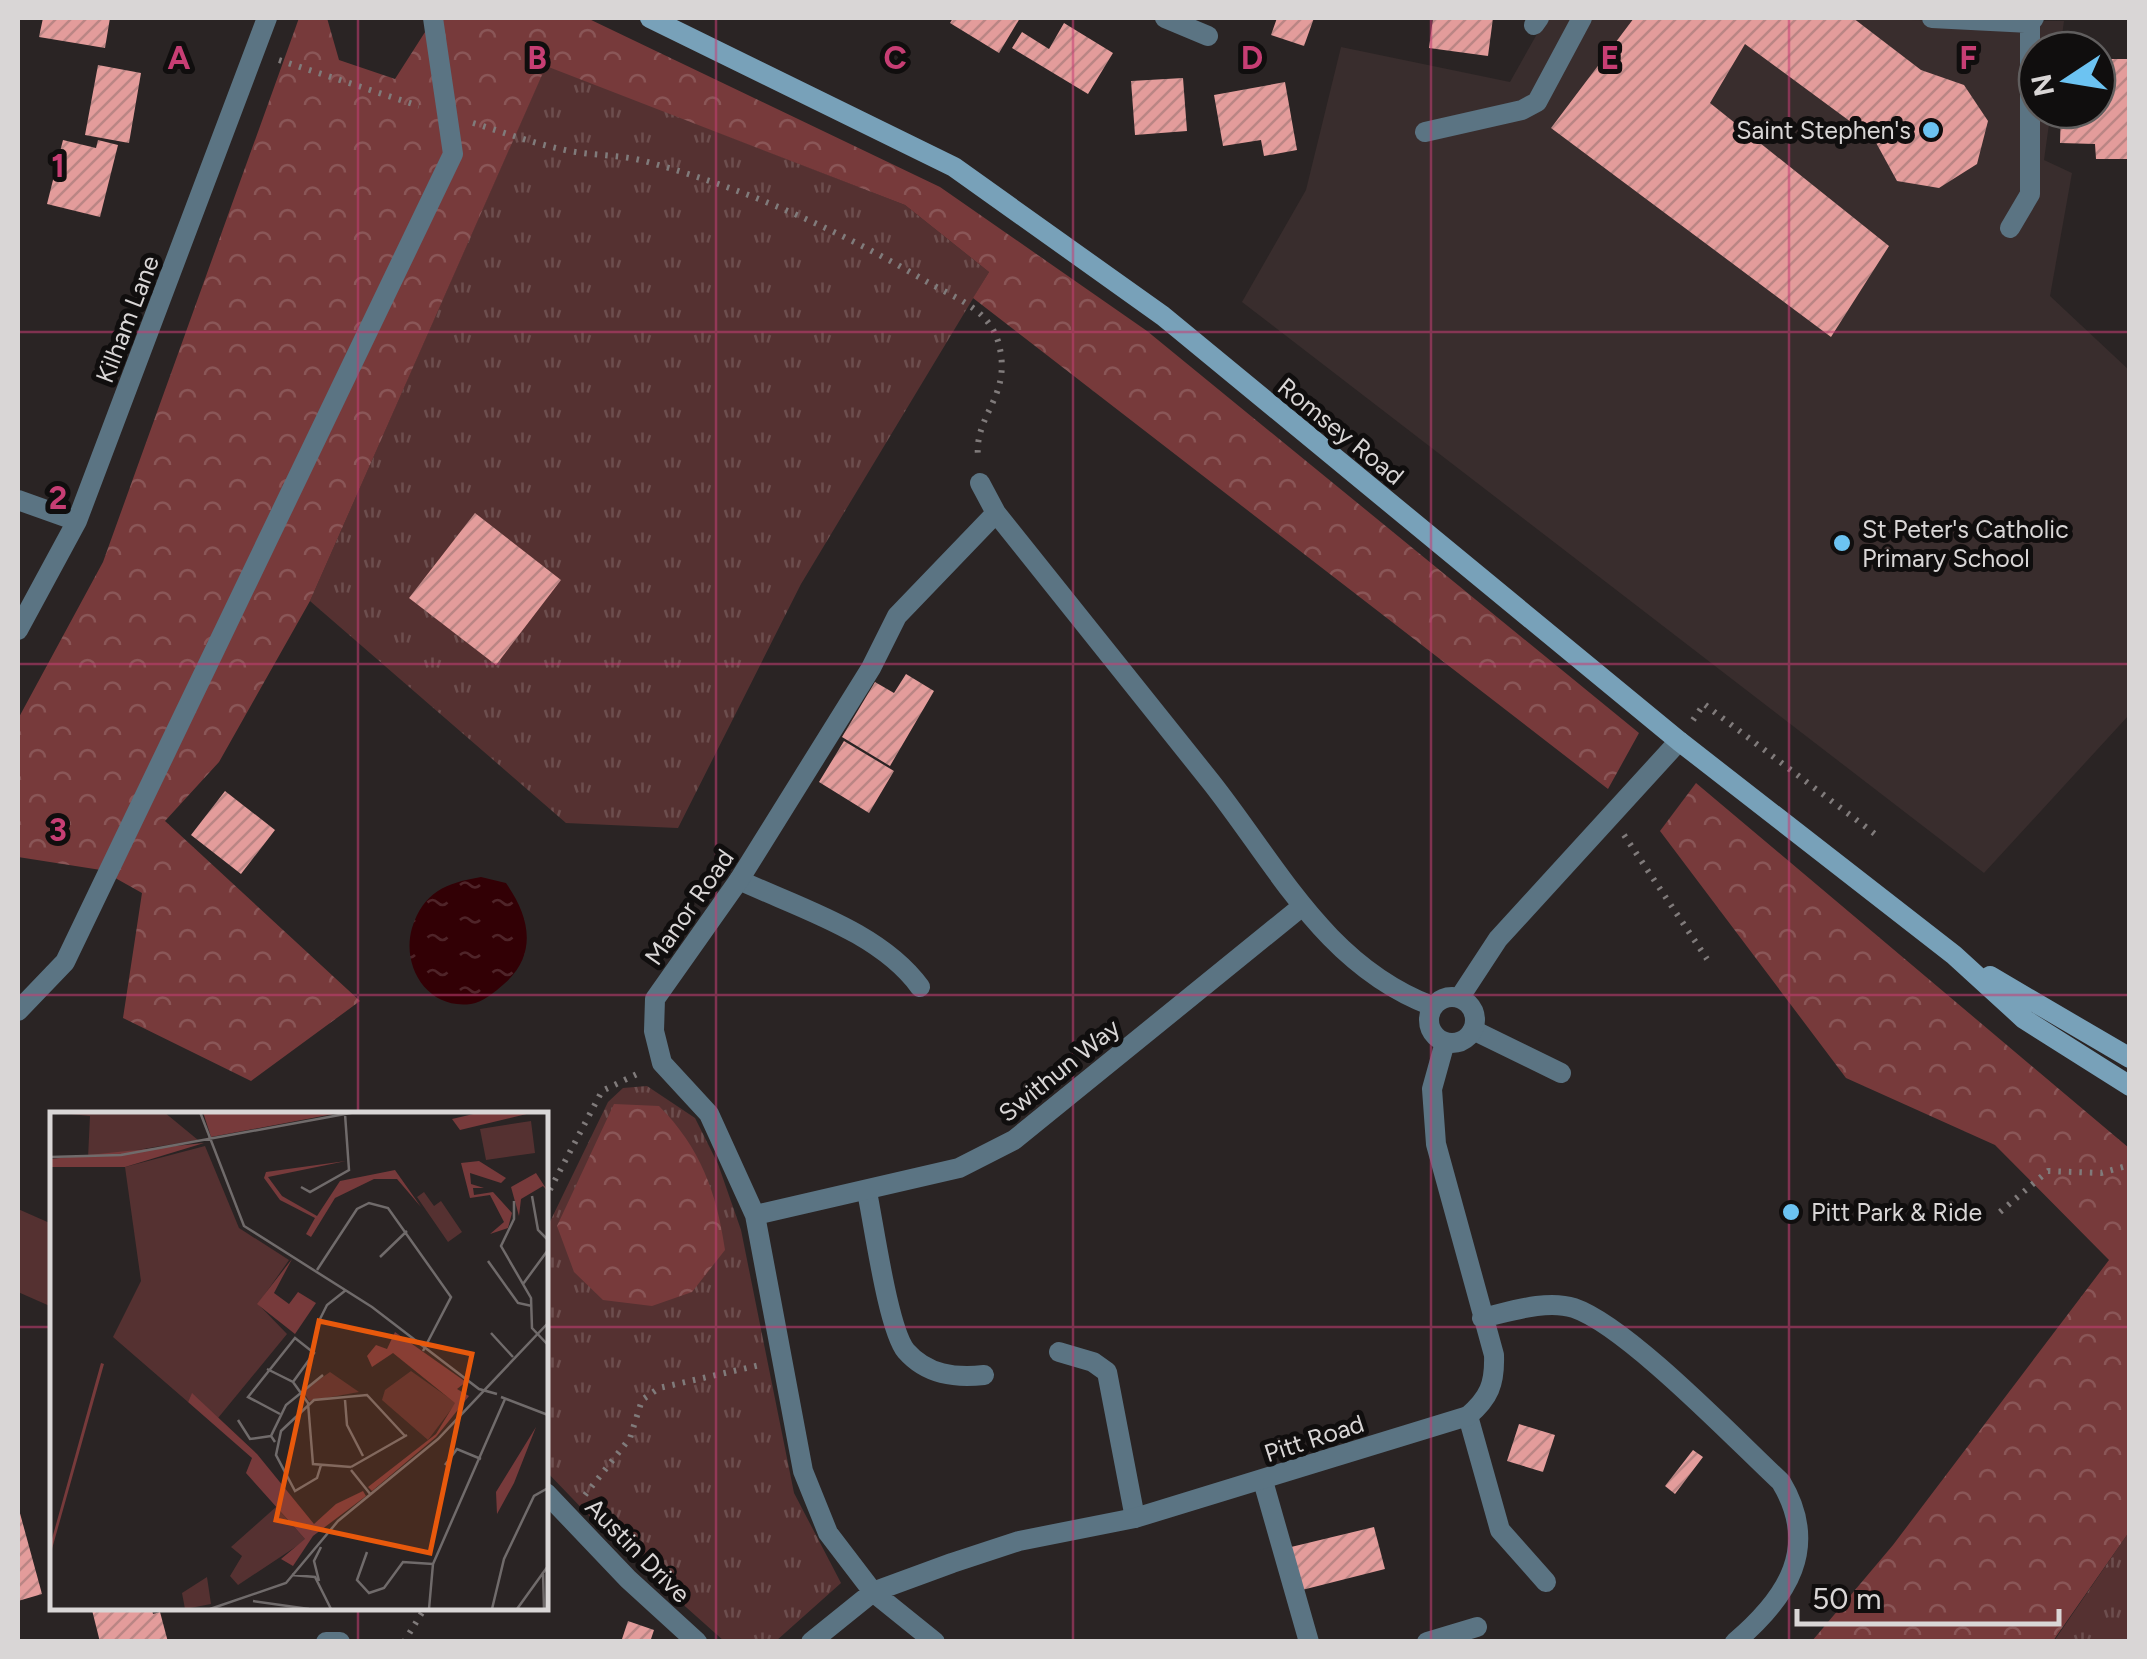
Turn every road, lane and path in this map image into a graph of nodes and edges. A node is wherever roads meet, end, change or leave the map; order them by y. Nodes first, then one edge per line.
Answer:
1 (266, 18) edge
2 (434, 18) edge
3 (650, 18) edge
4 (1164, 18) edge
5 (1582, 18) edge
6 (1932, 18) edge
7 (2032, 20) edge
8 (1208, 36) dead end
9 (255, 52) junction
10 (448, 115) junction
11 (1425, 132) dead end
12 (2010, 228) dead end
13 (980, 484) joint
14 (18, 500) edge
15 (996, 512) junction
16 (76, 521) junction
17 (18, 630) edge
18 (1679, 740) junction
19 (1612, 817) junction
20 (1875, 834) dead end
21 (739, 880) junction
22 (1300, 908) junction
23 (1954, 955) junction
24 (1707, 959) dead end
25 (920, 987) dead end
26 (1460, 998) junction
27 (1432, 1006) junction
28 (18, 1011) edge
29 (1473, 1030) junction
30 (1446, 1042) junction
31 (2130, 1058) edge
32 (662, 1063) junction
33 (1561, 1073) dead end
34 (2130, 1086) edge
35 (2130, 1165) edge
36 (867, 1192) junction
37 (548, 1193) edge
38 (2000, 1212) dead end
39 (755, 1215) junction
40 (1482, 1318) junction
41 (1060, 1352) dead end
42 (780, 1361) junction
43 (984, 1375) dead end
44 (1468, 1416) junction
45 (1263, 1480) junction
46 (548, 1495) edge
47 (568, 1516) junction
48 (1136, 1518) junction
49 (1546, 1582) dead end
50 (873, 1592) junction
51 (424, 1609) edge
52 (1477, 1627) dead end
53 (326, 1642) edge
54 (340, 1642) edge
55 (404, 1642) edge
56 (697, 1642) edge
57 (811, 1642) edge
58 (935, 1642) edge
59 (1309, 1642) edge
60 (1427, 1642) edge
61 (1735, 1642) edge

1 - 9 street, Kilham Lane
2 - 10 street
3 - 18 main road, Romsey Road
4 - 8 street
5 - 11 street
6 - 7 street
7 - 12 street
9 - 10 path
9 - 16 street, Kilham Lane
10 - 13 path
10 - 28 street
13 - 15 street
14 - 16 street
15 - 21 street, Manor Road
15 - 22 street
16 - 17 street, Kilham Lane
18 - 19 street
18 - 20 path
18 - 23 main road, Romsey Road
19 - 24 path
19 - 26 street
21 - 25 street
21 - 32 street, Manor Road
22 - 27 street
22 - 36 street, Swithun Way
23 - 31 main road, Romsey Road
23 - 34 main road, Romsey Road
26 - 27 street
26 - 29 street
27 - 30 street
29 - 30 street
29 - 33 street
30 - 40 street
32 - 37 path
32 - 39 street
35 - 38 path
36 - 39 street, Swithun Way
36 - 43 street
39 - 42 street
40 - 44 street
40 - 61 street
41 - 48 street
42 - 47 path
42 - 50 street
44 - 45 street, Pitt Road
44 - 49 street
45 - 48 street, Pitt Road
45 - 59 street
46 - 47 street, Austin Drive
47 - 56 street, Austin Drive
48 - 50 street, Pitt Road
50 - 57 street, Pitt Road
50 - 58 street
51 - 55 path
52 - 60 street
53 - 54 street

